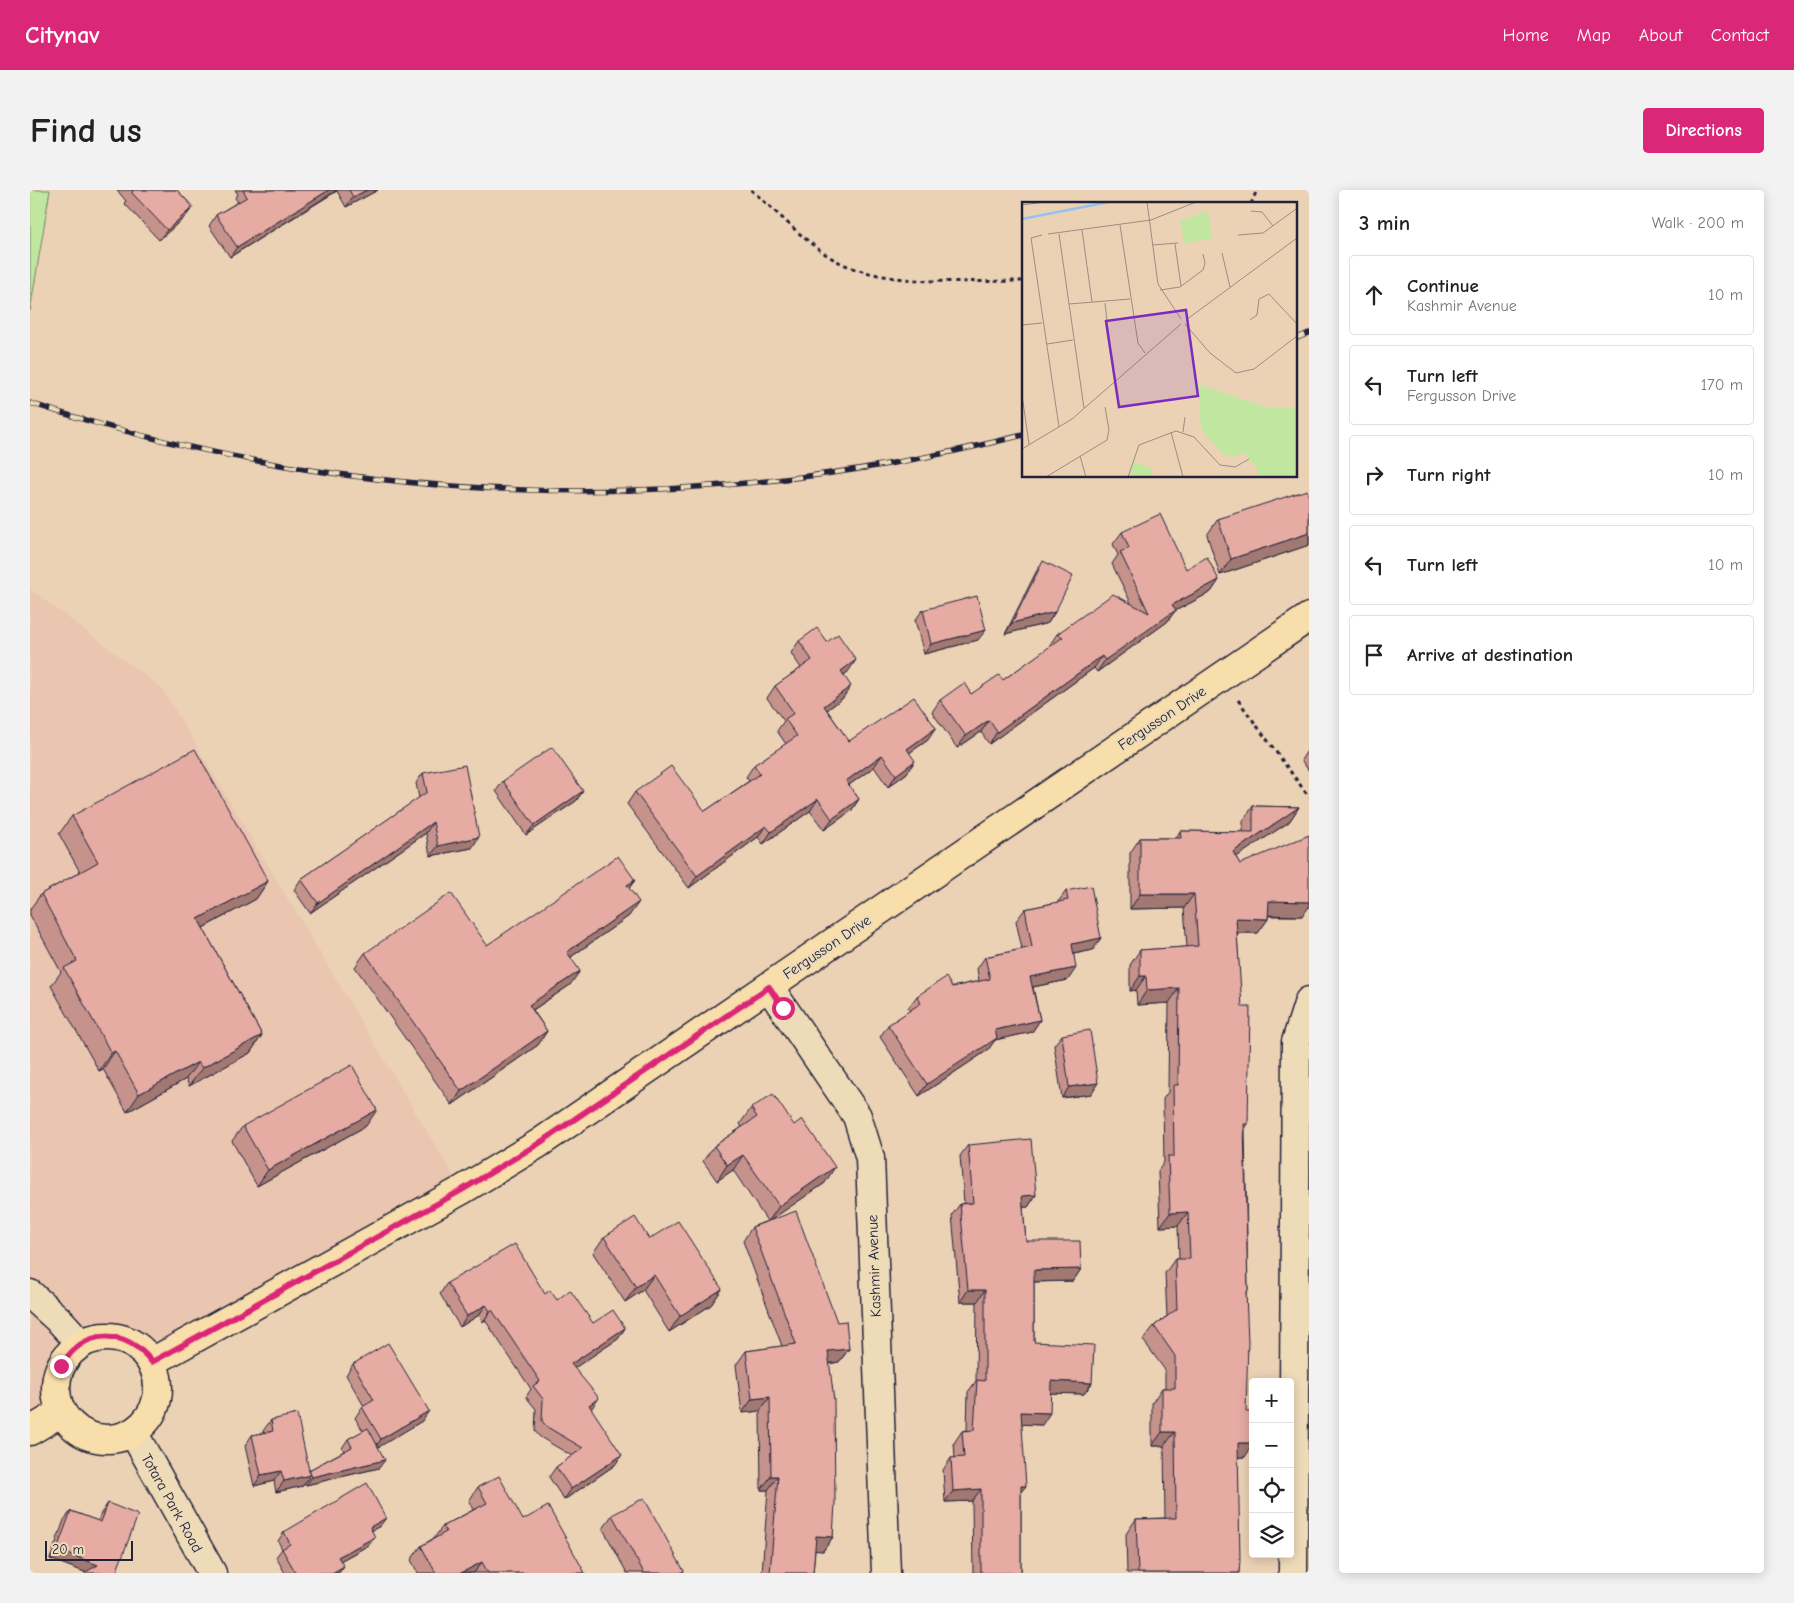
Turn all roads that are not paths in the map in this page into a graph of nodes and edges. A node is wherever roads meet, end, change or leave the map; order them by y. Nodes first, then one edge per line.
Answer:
1 (1309, 617) edge
2 (769, 987) junction
3 (1309, 1001) edge
4 (30, 1294) edge
5 (81, 1344) junction
6 (152, 1362) junction
7 (62, 1412) junction
8 (30, 1431) edge
9 (133, 1432) junction
10 (212, 1573) edge
11 (886, 1573) edge
12 (1293, 1573) edge

1 - 2 main road, Fergusson Drive
2 - 6 main road, Fergusson Drive
2 - 11 street, Kashmir Avenue
3 - 12 street
4 - 5 street
5 - 6 main road
5 - 7 main road
6 - 9 main road
7 - 8 main road
7 - 9 main road
9 - 10 street, Totara Park Road

